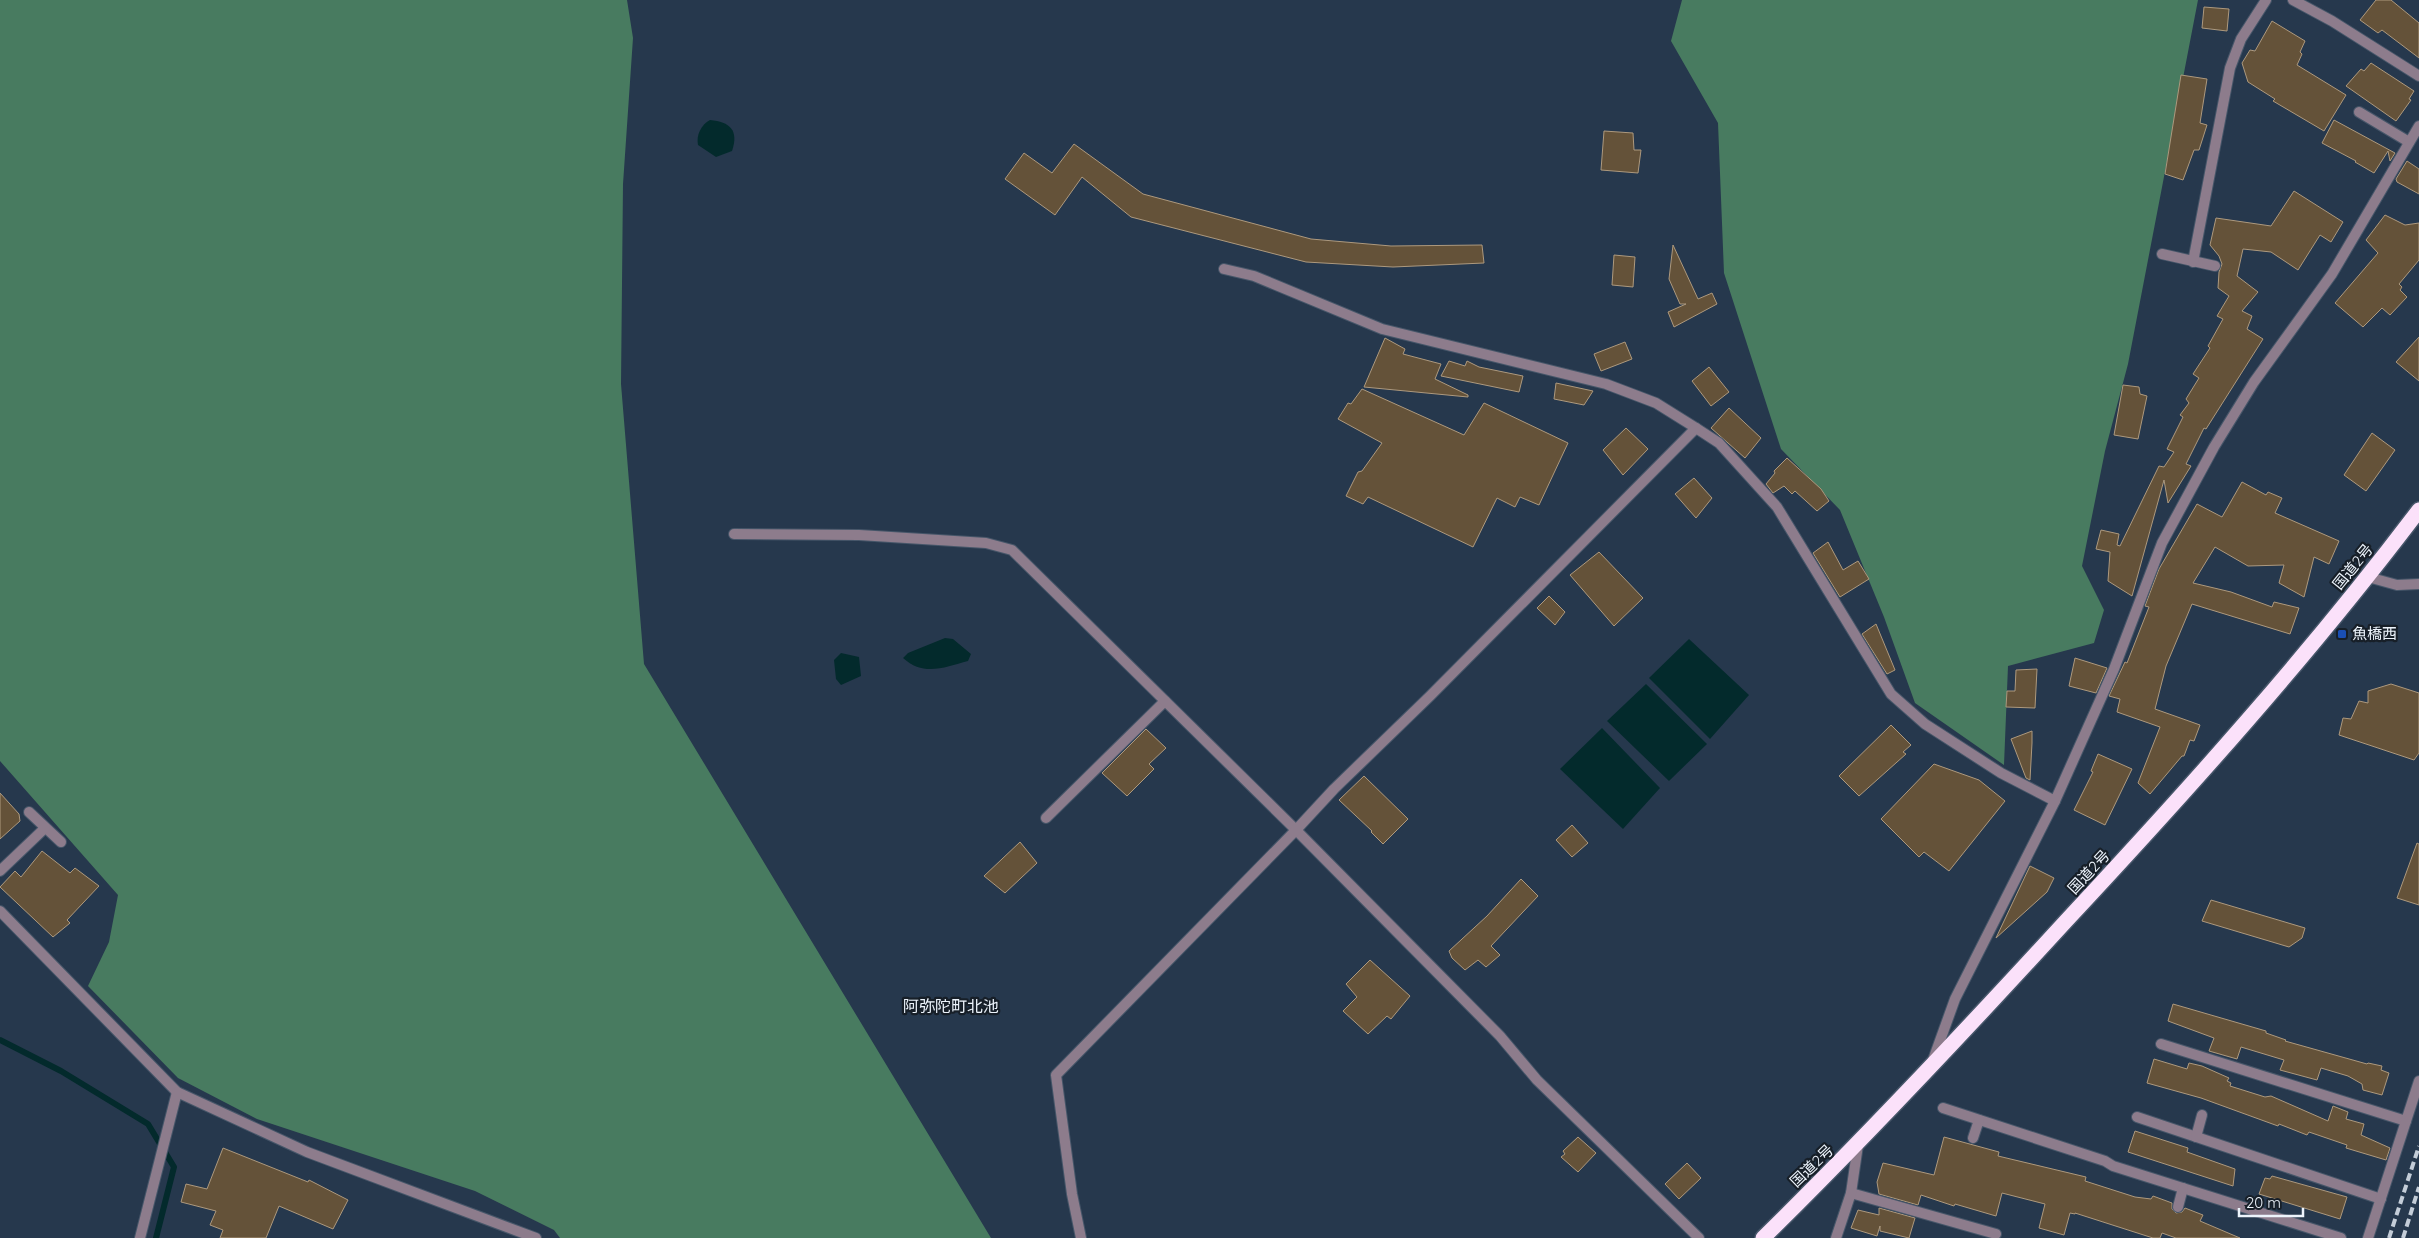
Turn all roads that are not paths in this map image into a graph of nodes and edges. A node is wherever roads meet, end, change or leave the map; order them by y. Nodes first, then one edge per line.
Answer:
1 (2266, 0) edge
2 (2293, 0) edge
3 (2419, 76) edge
4 (2359, 112) dead end
5 (2419, 126) edge
6 (2410, 142) junction
7 (2162, 254) dead end
8 (2193, 262) junction
9 (2215, 266) dead end
10 (1224, 269) dead end
11 (1696, 428) junction
12 (2419, 510) edge
13 (734, 534) dead end
14 (2368, 577) junction
15 (2419, 584) edge
16 (1165, 701) junction
17 (2055, 801) junction
18 (29, 812) dead end
19 (1046, 818) dead end
20 (45, 828) junction
21 (1296, 830) junction
22 (61, 842) dead end
23 (0, 871) edge
24 (0, 911) edge
25 (2161, 1044) dead end
26 (1930, 1068) junction
27 (2419, 1081) edge
28 (177, 1092) junction
29 (1943, 1108) dead end
30 (2202, 1116) dead end
31 (2137, 1117) dead end
32 (1979, 1120) junction
33 (2406, 1120) junction
34 (2196, 1137) junction
35 (1973, 1138) dead end
36 (1858, 1145) junction
37 (2183, 1188) junction
38 (1851, 1193) junction
39 (2381, 1199) junction
40 (2178, 1207) dead end
41 (1974, 1233) edge
42 (1996, 1234) dead end
43 (140, 1238) edge
44 (536, 1238) edge
45 (1081, 1238) edge
46 (1698, 1238) edge
47 (1763, 1238) edge
48 (1836, 1238) edge
49 (2341, 1238) edge
50 (2368, 1238) edge

1 - 8 street
2 - 3 street
4 - 6 street
5 - 6 street
6 - 17 street
7 - 8 street
8 - 9 street
10 - 11 street
11 - 17 street
11 - 21 street
12 - 14 highway, 国道2号
13 - 16 street
14 - 15 street
14 - 26 highway, 国道2号
16 - 19 street
16 - 21 street
17 - 26 street
18 - 20 street
20 - 22 street
20 - 23 street
21 - 45 street
21 - 46 street
24 - 28 street
25 - 33 street
26 - 36 highway, 国道2号
27 - 33 street
28 - 43 street
28 - 44 street
29 - 32 street
30 - 34 street
31 - 34 street
32 - 35 street
32 - 37 street
33 - 39 street
34 - 39 street
36 - 38 street
36 - 47 highway, 国道2号
37 - 40 street
37 - 49 street
38 - 41 street
38 - 48 street
39 - 50 street
41 - 42 street

